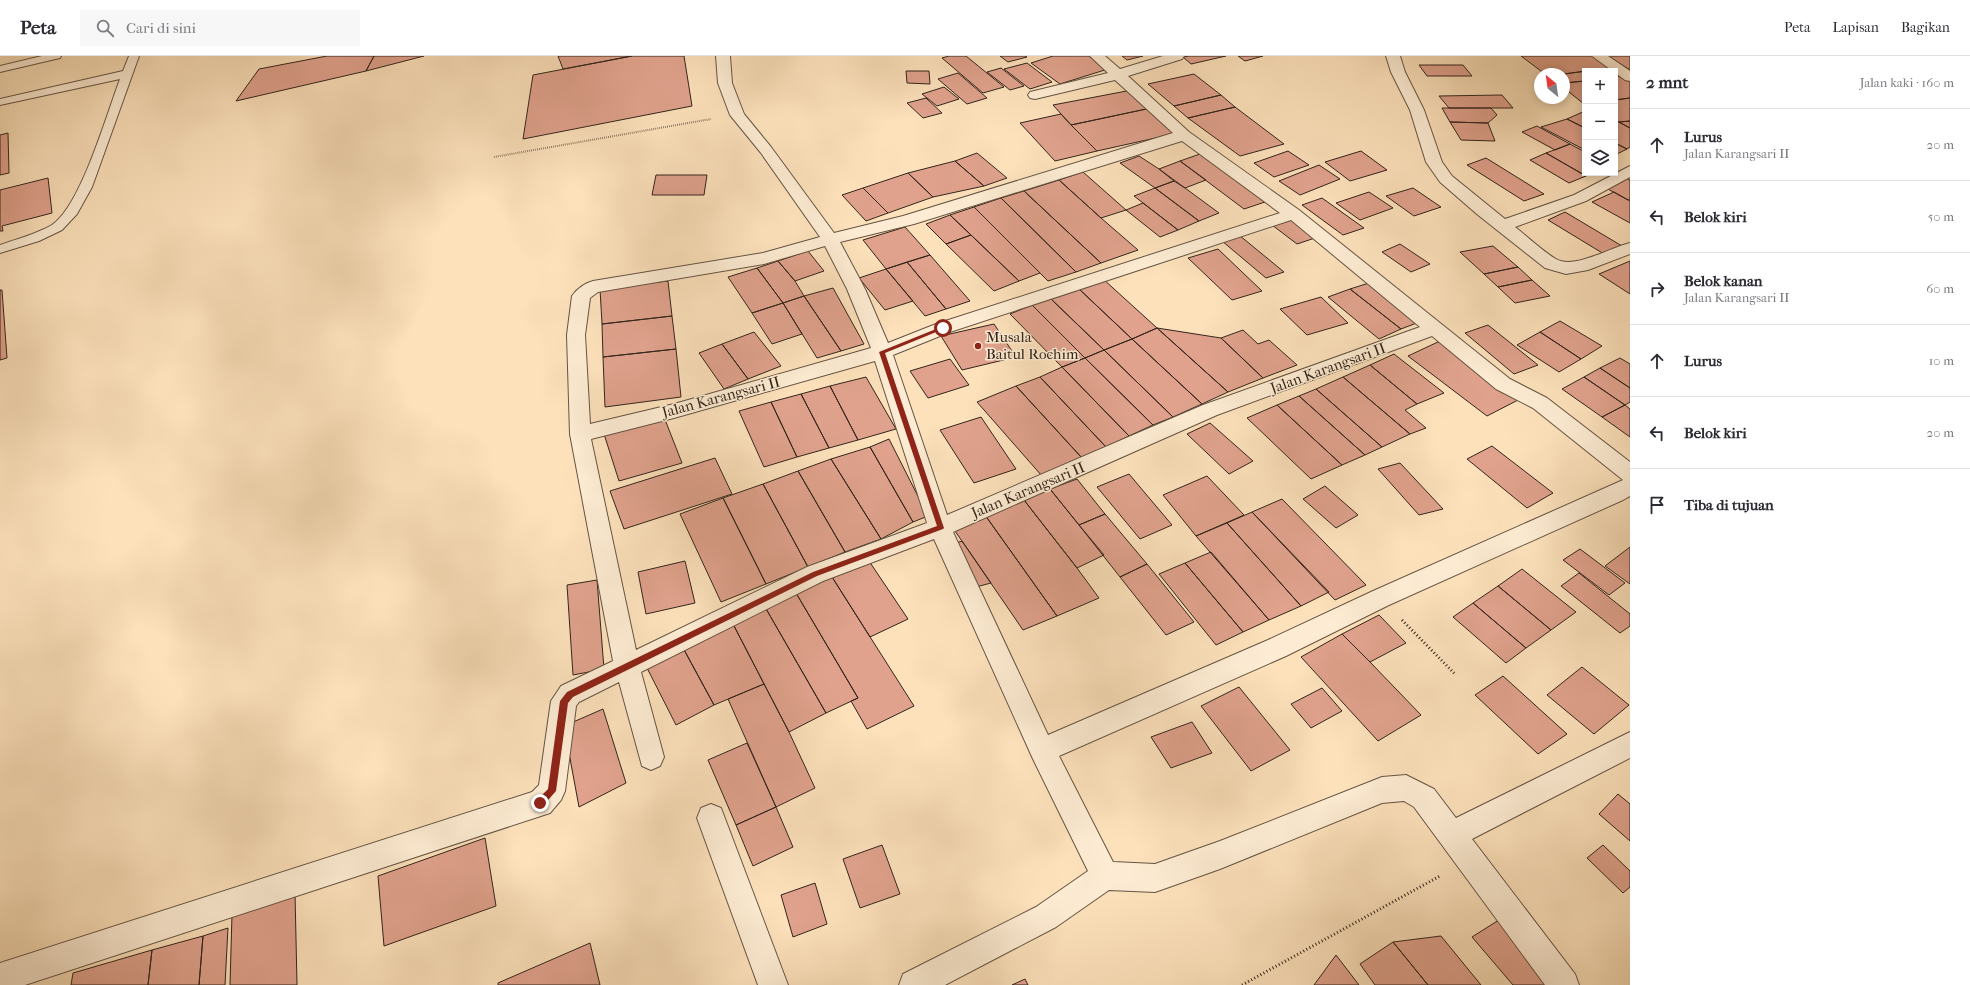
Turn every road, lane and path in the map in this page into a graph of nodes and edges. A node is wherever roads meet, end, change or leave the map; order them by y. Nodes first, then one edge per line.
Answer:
1 (56, 56) edge
2 (134, 56) edge
3 (723, 56) edge
4 (1098, 56) edge
5 (1177, 56) edge
6 (1393, 56) edge
7 (1599, 56) edge
8 (0, 69) edge
9 (126, 74) junction
10 (1116, 75) junction
11 (1630, 77) edge
12 (1035, 95) dead end
13 (0, 102) edge
14 (737, 115) junction
15 (1184, 135) junction
16 (494, 157) dead end
17 (1630, 171) edge
18 (1293, 214) junction
19 (1504, 225) junction
20 (830, 239) junction
21 (1630, 248) edge
22 (0, 249) edge
23 (1436, 328) junction
24 (882, 352) junction
25 (580, 434) junction
26 (1630, 474) edge
27 (1630, 486) edge
28 (940, 528) junction
29 (1381, 598) junction
30 (627, 667) junction
31 (1456, 675) dead end
32 (1630, 744) edge
33 (1042, 750) junction
34 (650, 757) dead end
35 (711, 818) dead end
36 (1452, 835) junction
37 (1470, 859) junction
38 (1105, 876) junction
39 (0, 978) edge
40 (773, 985) edge
41 (914, 985) edge
42 (1242, 985) edge
43 (1564, 985) edge

1 - 8 lane
2 - 9 lane
3 - 14 street
4 - 10 street
5 - 10 street
6 - 19 street
7 - 11 street
9 - 13 lane
9 - 22 lane
10 - 12 street
10 - 15 street
14 - 16 path
14 - 20 street
15 - 18 street
15 - 20 street
17 - 19 street
18 - 23 street
18 - 24 street, Jalan Karangsari II
19 - 21 street
20 - 24 street
20 - 25 street
23 - 26 street
23 - 28 street, Jalan Karangsari II
24 - 25 street, Jalan Karangsari II
24 - 28 street
25 - 30 street
27 - 29 street
28 - 30 street, Jalan Karangsari II
28 - 33 street
29 - 31 path
29 - 33 street
30 - 34 street
30 - 39 street, Jalan Karangsari II
32 - 36 street
33 - 38 street
35 - 40 street
36 - 37 street
36 - 38 street
37 - 42 path
37 - 43 street
38 - 41 street

